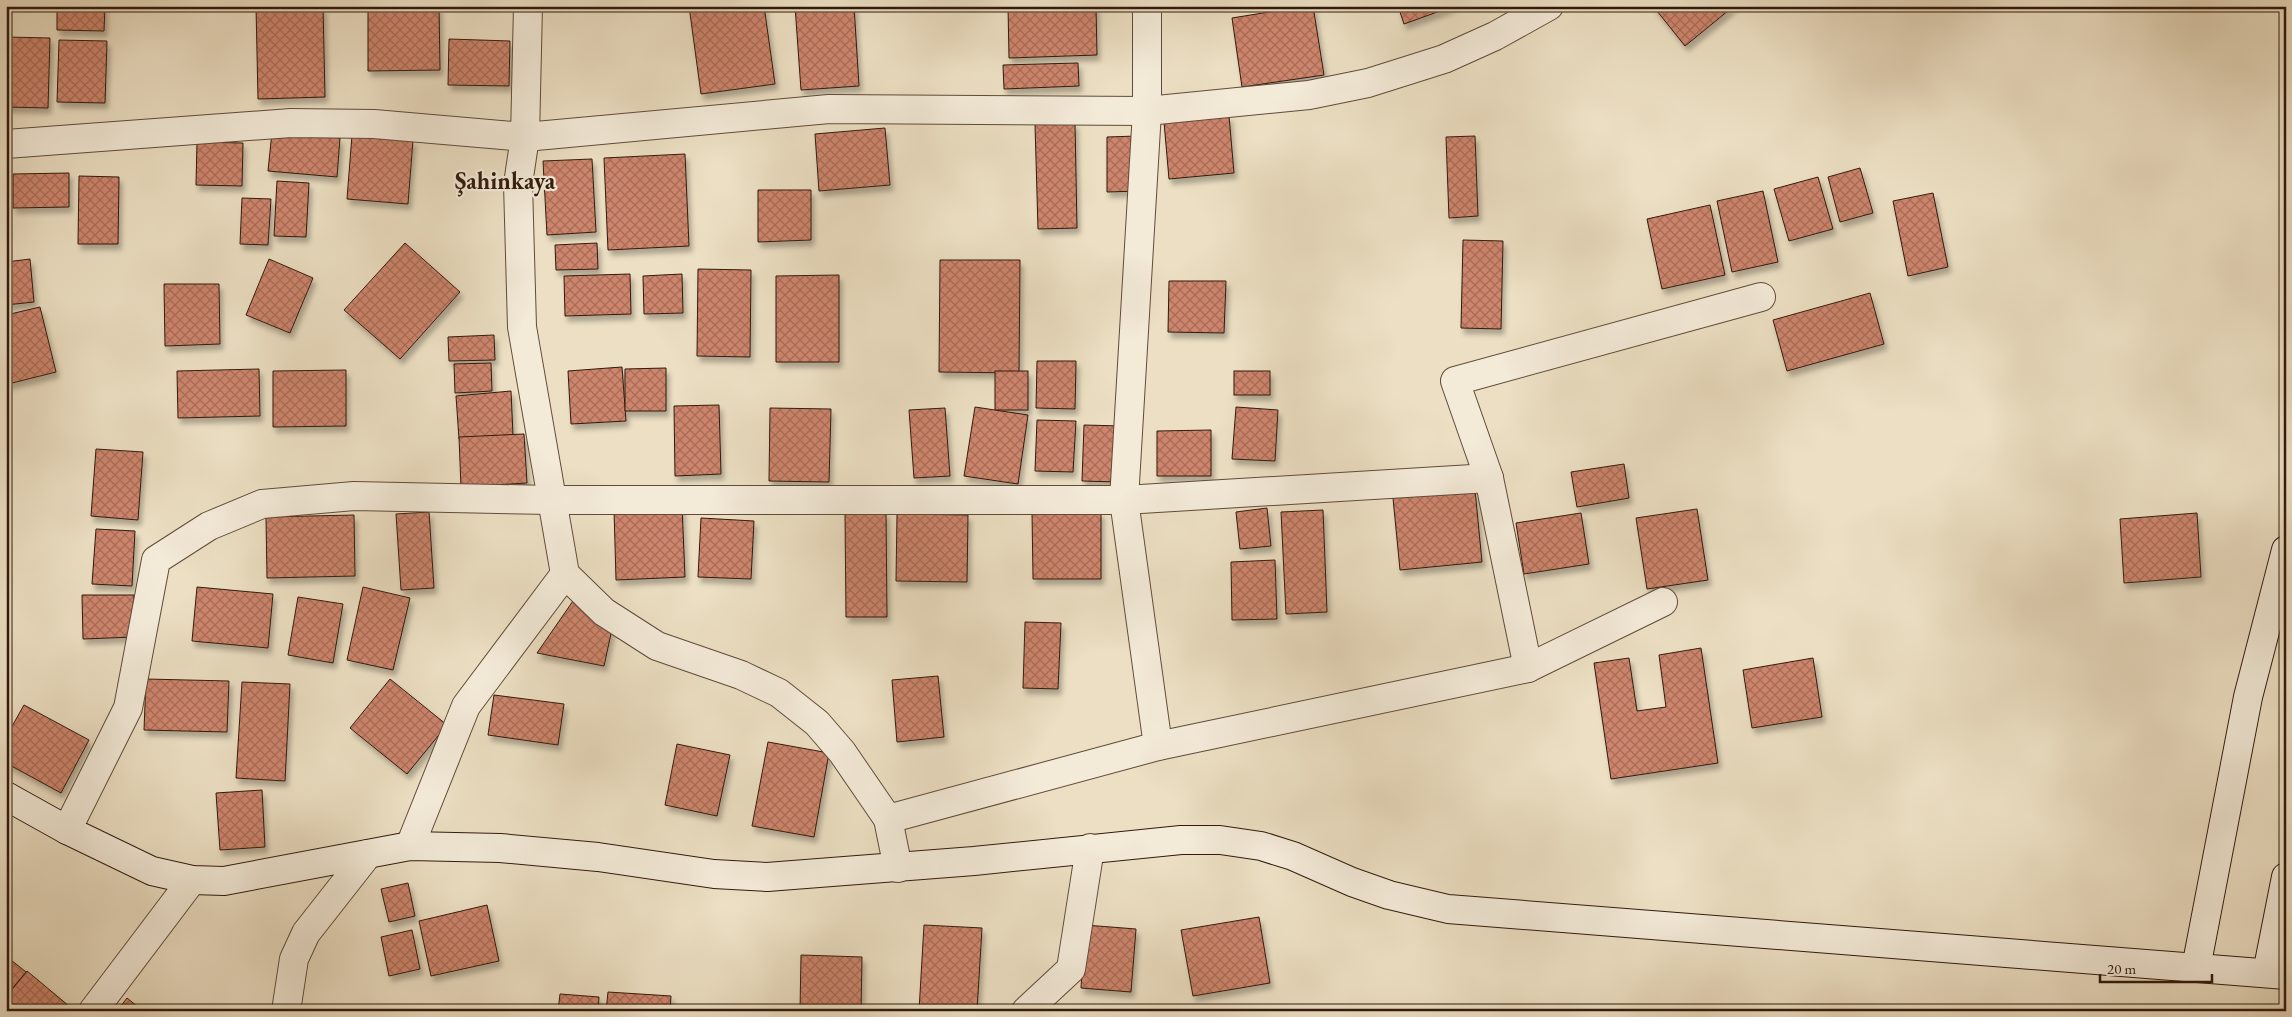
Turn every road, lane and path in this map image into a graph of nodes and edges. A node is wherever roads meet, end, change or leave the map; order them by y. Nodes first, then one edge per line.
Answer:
1 (528, 6) edge
2 (1147, 6) edge
3 (1549, 6) edge
4 (1147, 111) junction
5 (525, 137) junction
6 (6, 144) edge
7 (1761, 297) dead end
8 (1489, 478) junction
9 (551, 500) junction
10 (1124, 500) junction
11 (2286, 550) edge
12 (565, 574) junction
13 (1663, 602) dead end
14 (1528, 668) junction
15 (1158, 746) junction
16 (6, 796) edge
17 (888, 819) junction
18 (67, 830) junction
19 (410, 846) junction
20 (1090, 848) junction
21 (368, 854) junction
22 (898, 868) junction
23 (2286, 877) edge
24 (192, 880) junction
25 (2196, 968) junction
26 (2276, 974) edge
27 (93, 1011) edge
28 (286, 1011) edge
29 (1026, 1011) edge

1 - 5 street
2 - 4 street
3 - 4 street
4 - 5 street
4 - 10 street
5 - 6 street
5 - 9 street
7 - 8 street
8 - 10 street
8 - 14 street
9 - 10 street
9 - 12 street
9 - 18 street
10 - 15 street
11 - 25 street
12 - 17 street
12 - 19 street
13 - 14 street
14 - 15 street
15 - 17 street
16 - 18 street
17 - 22 street
18 - 24 street
19 - 21 street
19 - 22 street
20 - 22 street
20 - 25 street
20 - 29 street
21 - 24 street
21 - 28 street
23 - 26 street
24 - 27 street
25 - 26 street

